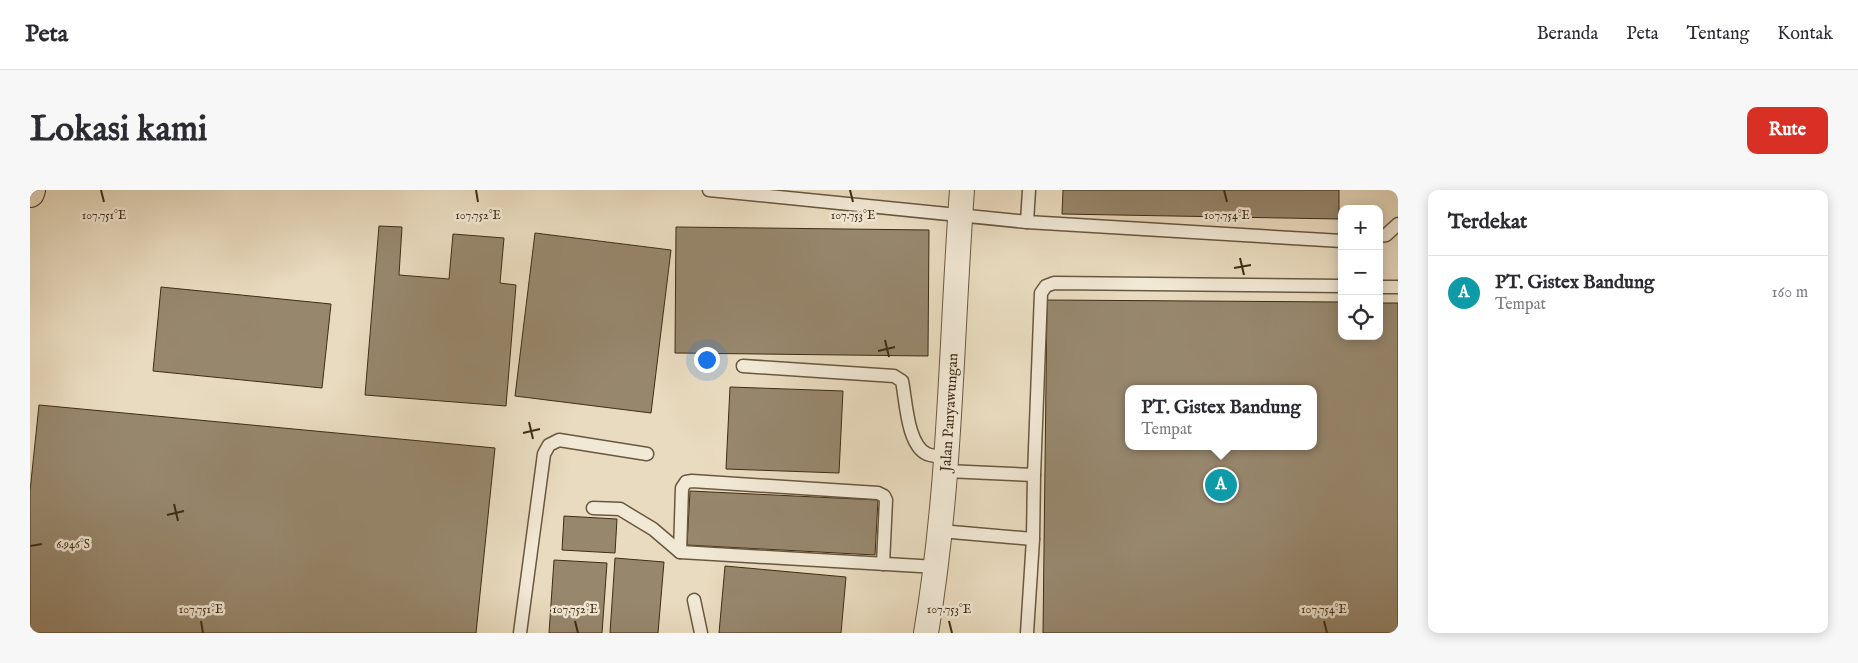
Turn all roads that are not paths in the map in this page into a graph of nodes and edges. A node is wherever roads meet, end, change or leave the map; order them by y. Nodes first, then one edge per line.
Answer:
1 (709, 190) edge
2 (962, 190) edge
3 (1029, 190) edge
4 (960, 214) junction
5 (1027, 222) junction
6 (1398, 224) edge
7 (1383, 235) edge
8 (1338, 241) edge
9 (1338, 286) edge
10 (1383, 287) edge
11 (1398, 287) edge
12 (743, 366) dead end
13 (646, 454) dead end
14 (946, 465) junction
15 (1034, 475) junction
16 (593, 508) dead end
17 (940, 531) junction
18 (1033, 539) junction
19 (680, 552) junction
20 (883, 564) junction
21 (937, 567) junction
22 (694, 600) dead end
23 (520, 633) edge
24 (701, 633) edge
25 (926, 633) edge
26 (1027, 633) edge

1 - 4 lane
2 - 4 street, Jalan Panyawungan
3 - 5 lane
4 - 5 lane
4 - 14 street, Jalan Panyawungan
5 - 8 lane
6 - 7 lane
9 - 15 lane
10 - 11 lane
12 - 14 lane
13 - 23 lane
14 - 15 lane
14 - 17 street, Jalan Panyawungan
15 - 18 lane
16 - 19 lane
17 - 18 lane
17 - 21 street, Jalan Panyawungan
18 - 26 lane
19 - 20 lane
19 - 20 lane
20 - 21 lane
21 - 25 street, Jalan Panyawungan
22 - 24 lane

